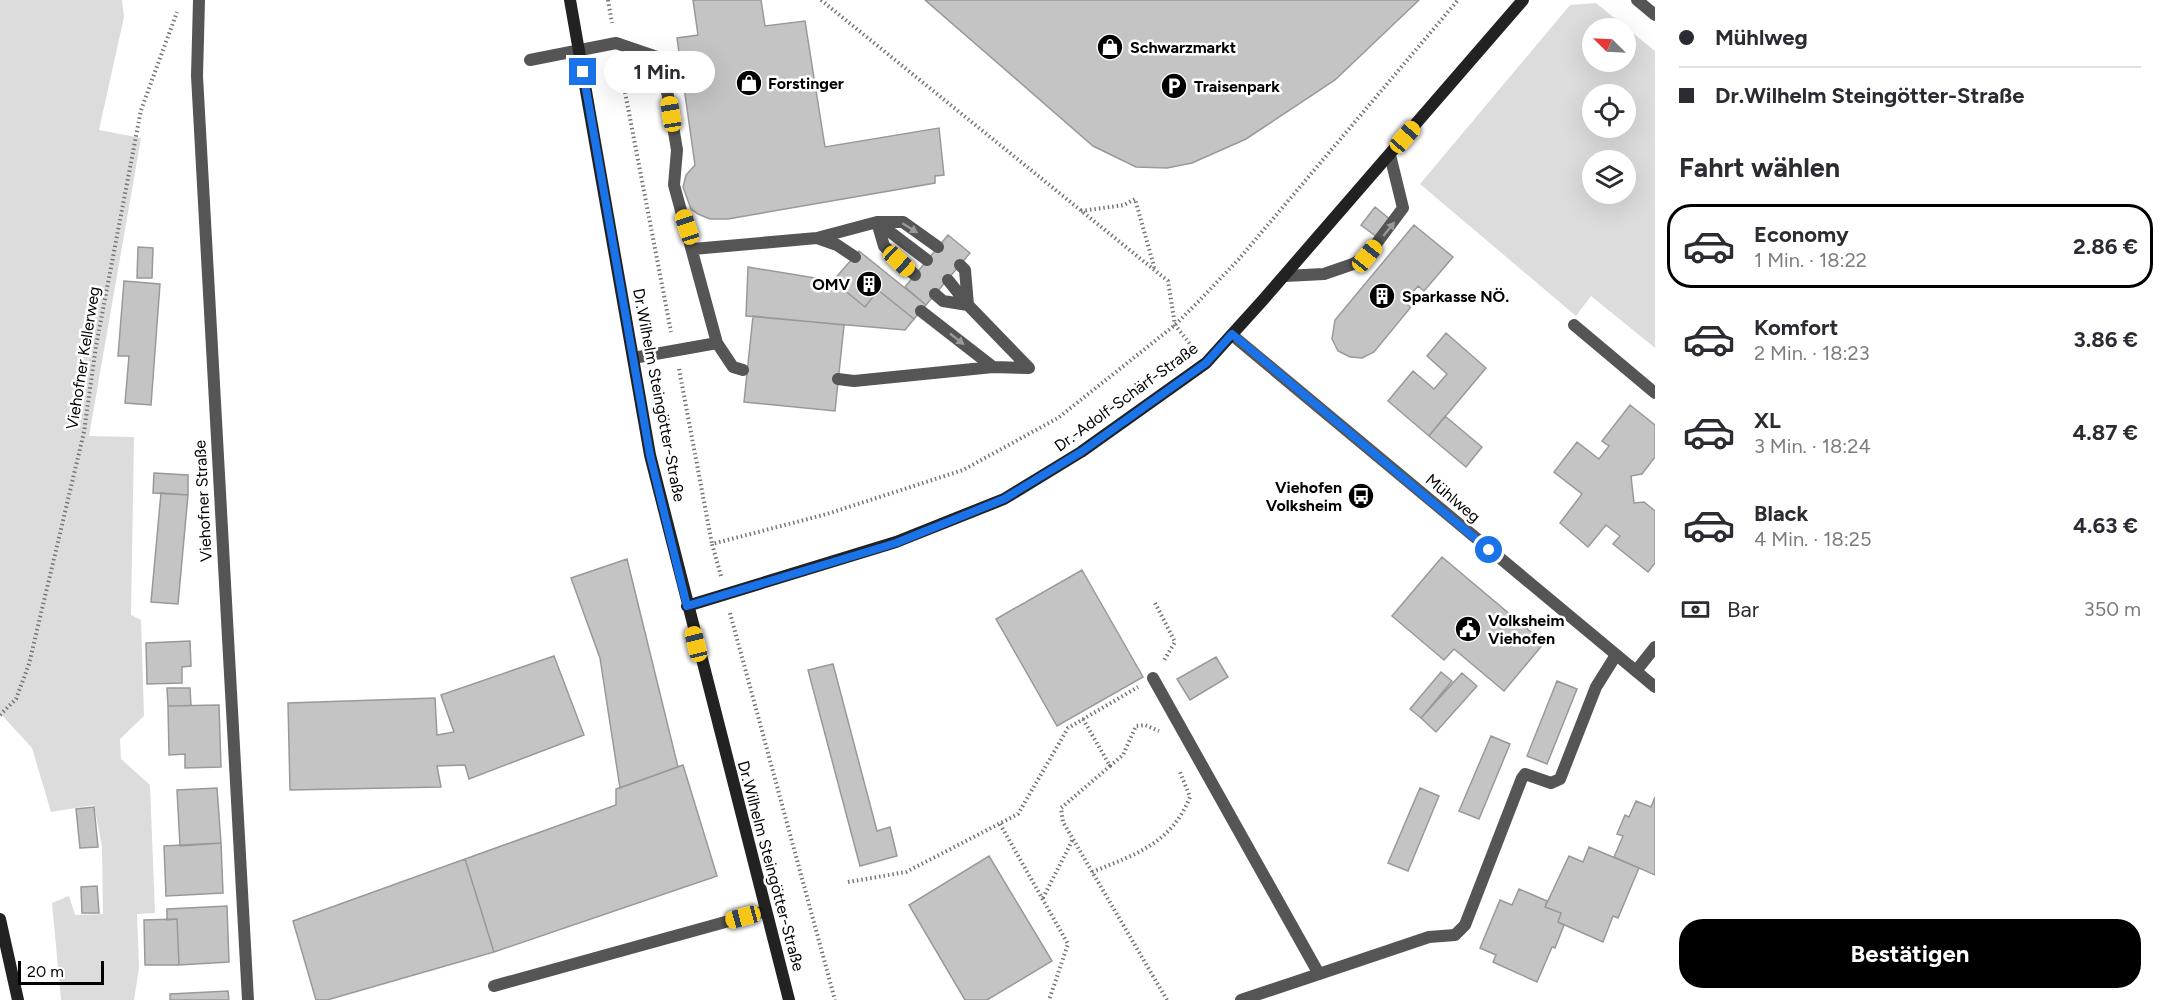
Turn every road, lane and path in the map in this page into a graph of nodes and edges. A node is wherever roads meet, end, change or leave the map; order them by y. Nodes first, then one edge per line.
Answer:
1 (199, 0) edge
2 (570, 0) edge
3 (608, 0) edge
4 (821, 0) edge
5 (1523, 0) edge
6 (1637, 0) edge
7 (178, 10) dead end
8 (1655, 15) edge
9 (616, 44) junction
10 (579, 50) junction
11 (530, 60) dead end
12 (1390, 155) junction
13 (1081, 211) junction
14 (877, 222) junction
15 (817, 238) junction
16 (938, 247) dead end
17 (693, 249) junction
18 (855, 257) dead end
19 (927, 260) dead end
20 (960, 266) dead end
21 (1155, 271) junction
22 (915, 275) dead end
23 (1285, 276) junction
24 (948, 280) dead end
25 (935, 294) dead end
26 (968, 305) junction
27 (921, 311) dead end
28 (1574, 325) dead end
29 (1232, 334) junction
30 (717, 343) junction
31 (675, 350) junction
32 (633, 358) junction
33 (1206, 363) junction
34 (993, 367) junction
35 (743, 370) dead end
36 (838, 379) dead end
37 (1655, 393) edge
38 (712, 544) dead end
39 (1155, 603) dead end
40 (687, 606) junction
41 (1655, 647) edge
42 (1616, 655) junction
43 (1636, 671) junction
44 (1154, 678) junction
45 (1655, 687) edge
46 (0, 715) edge
47 (1083, 719) junction
48 (1160, 732) dead end
49 (1176, 763) dead end
50 (1110, 766) junction
51 (1000, 824) junction
52 (1073, 839) junction
53 (1092, 872) junction
54 (848, 882) dead end
55 (1042, 899) junction
56 (765, 911) junction
57 (0, 919) edge
58 (1319, 974) junction
59 (494, 986) dead end
60 (18, 1000) edge
61 (248, 1000) edge
62 (789, 1000) edge
63 (1049, 1000) edge
64 (1167, 1000) edge
65 (1241, 1000) edge

1 - 61 street, Viehofner Straße
2 - 10 main road, Dr.Wilhelm Steingötter-Straße
3 - 9 path
4 - 13 path
5 - 12 main road, Dr.-Adolf-Schärf-Straße
6 - 8 street
7 - 46 path, Viehofner Kellerweg
9 - 10 street
9 - 17 street
9 - 31 path
10 - 11 street
10 - 32 main road, Dr.Wilhelm Steingötter-Straße
12 - 23 main road, Dr.-Adolf-Schärf-Straße
23 -> 12 street
13 - 21 path
13 - 21 path
14 - 15 street
14 -> 16 street
14 - 19 street
14 - 22 street
15 - 17 street
15 - 18 street
17 - 30 street
20 - 26 street
21 - 33 path
23 - 29 main road, Dr.-Adolf-Schärf-Straße
24 - 26 street
25 - 26 street
26 - 34 street
27 -> 34 street
28 - 37 street
29 - 33 main road, Dr.-Adolf-Schärf-Straße
29 - 42 street, Mühlweg
30 - 31 street
30 - 35 street
31 - 32 street
31 - 38 path
32 - 40 main road, Dr.Wilhelm Steingötter-Straße
33 - 40 main road, Dr.-Adolf-Schärf-Straße
34 - 36 street
39 - 44 path
40 - 56 main road, Dr.Wilhelm Steingötter-Straße
41 - 43 street
42 - 43 street, Mühlweg
42 - 58 street
43 - 45 street, Mühlweg
44 - 47 path
44 - 58 street
47 - 50 path
47 - 51 path
48 - 50 path
49 - 53 path
50 - 52 path
51 - 54 path
51 - 55 path
52 - 53 path
52 - 55 path
53 - 64 path
55 - 63 path
56 - 59 street
56 - 62 main road, Dr.Wilhelm Steingötter-Straße
57 - 60 main road
58 - 65 street

